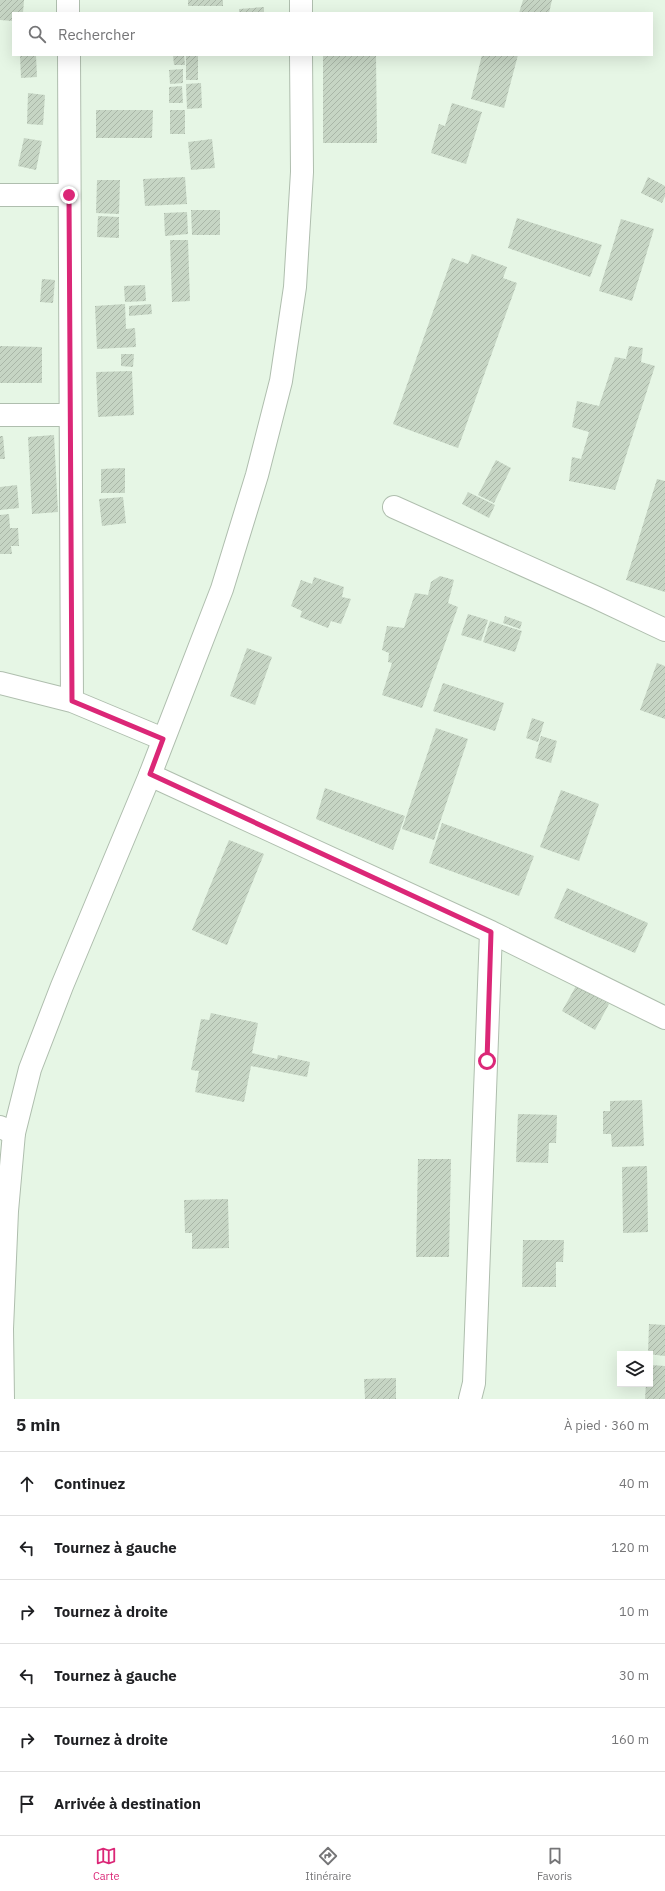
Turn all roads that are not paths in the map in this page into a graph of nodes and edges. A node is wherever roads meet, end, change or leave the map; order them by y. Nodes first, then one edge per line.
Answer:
1 (68, 0) edge
2 (301, 0) edge
3 (68, 12) edge
4 (301, 12) edge
5 (69, 56) edge
6 (301, 56) edge
7 (0, 195) edge
8 (69, 195) junction
9 (0, 415) edge
10 (70, 415) junction
11 (394, 507) dead end
12 (665, 630) edge
13 (0, 683) edge
14 (72, 701) junction
15 (163, 739) junction
16 (150, 774) junction
17 (491, 932) junction
18 (665, 1018) edge
19 (7, 1130) edge
20 (3, 1399) edge
21 (470, 1399) edge

1 - 3 street
2 - 4 street
5 - 8 street
6 - 15 street
7 - 8 street
8 - 10 street
9 - 10 street
10 - 14 street
11 - 12 street
13 - 14 street
14 - 15 street
15 - 16 street
16 - 17 street
16 - 19 street
17 - 18 street
17 - 21 street
19 - 20 street

